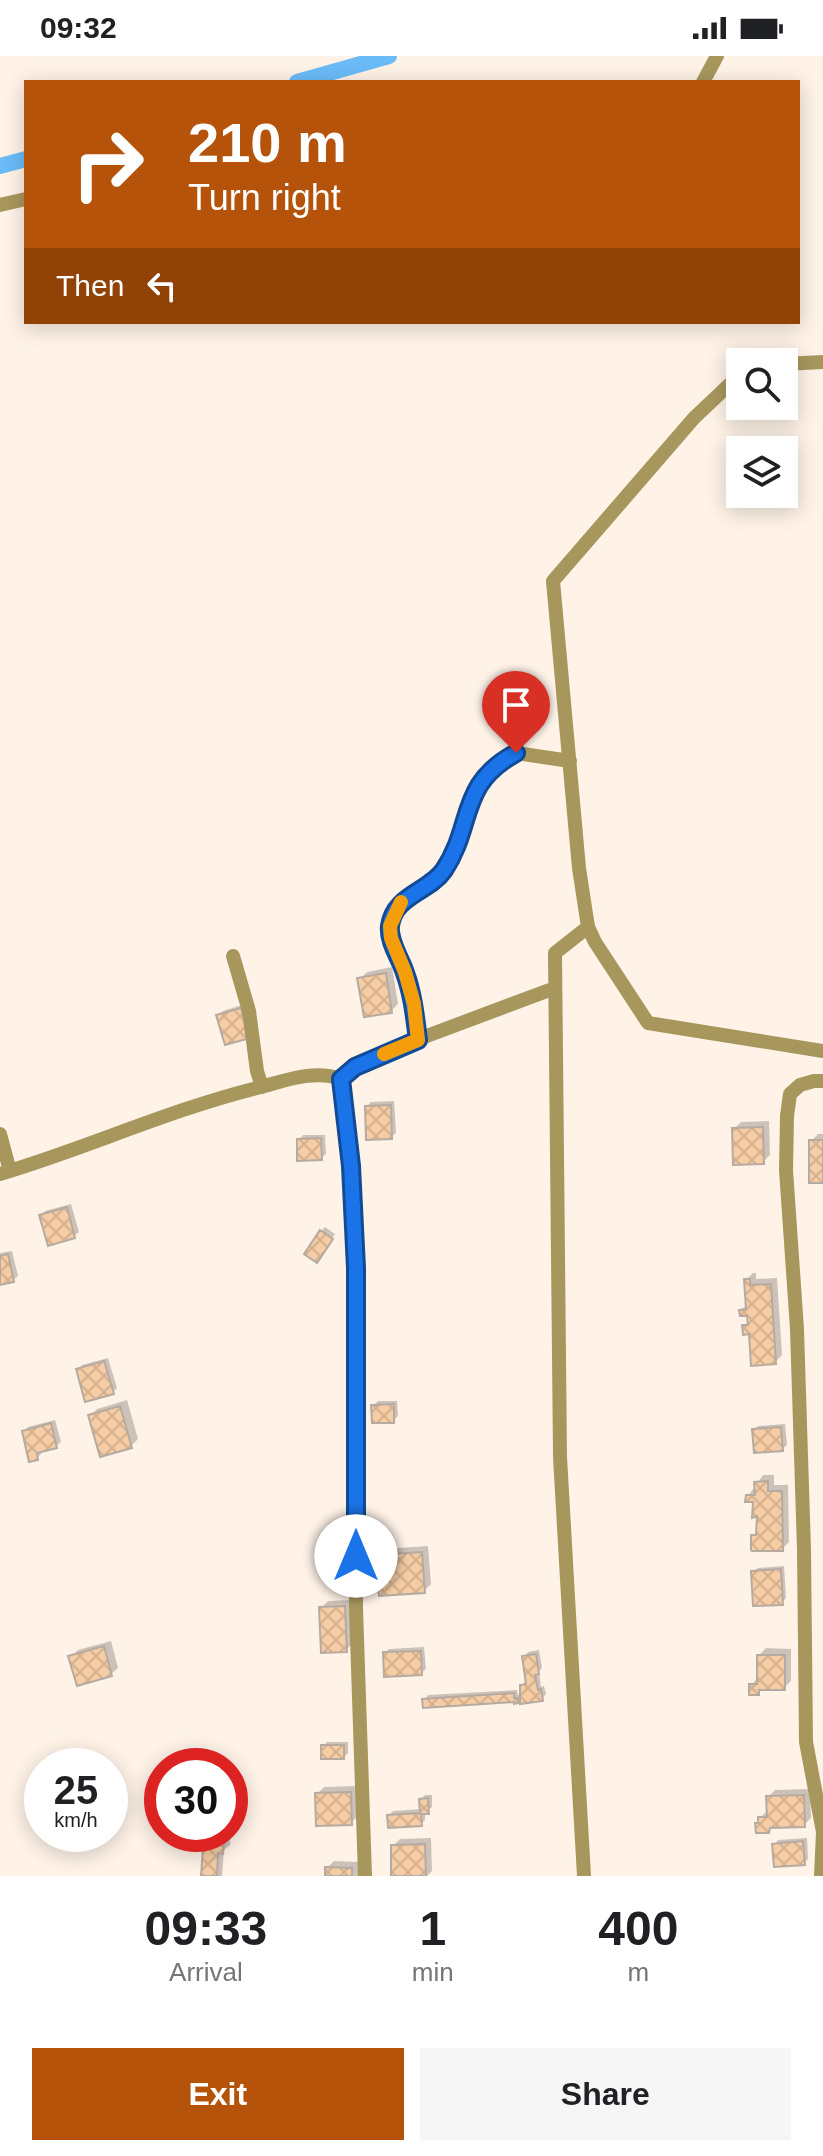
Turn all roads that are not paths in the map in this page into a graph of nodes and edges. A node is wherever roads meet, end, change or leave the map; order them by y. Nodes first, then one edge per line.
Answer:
1 (717, 56) edge
2 (704, 80) edge
3 (24, 199) edge
4 (0, 205) edge
5 (823, 362) edge
6 (798, 363) edge
7 (726, 388) edge
8 (570, 761) junction
9 (588, 927) junction
10 (233, 956) dead end
11 (555, 988) junction
12 (418, 1040) junction
13 (823, 1051) edge
14 (341, 1079) junction
15 (823, 1081) edge
16 (262, 1087) junction
17 (0, 1134) edge
18 (5, 1172) edge
19 (365, 1876) edge
20 (584, 1876) edge
21 (821, 1876) edge

1 - 2 street
3 - 4 street
5 - 6 street
7 - 8 street
8 - 9 street
8 - 12 street
9 - 11 street
9 - 13 street
10 - 16 street
11 - 12 street
11 - 20 street
12 - 14 street
14 - 16 street
14 - 19 street
15 - 21 street
16 - 18 street
17 - 18 street

